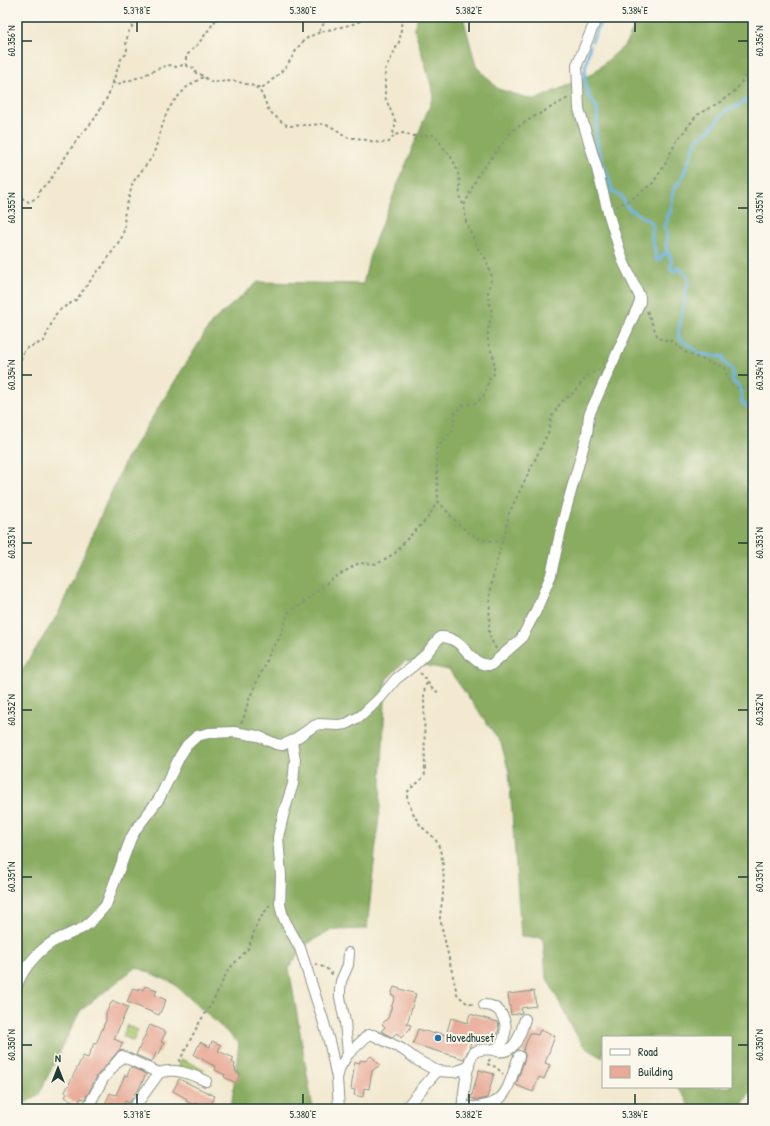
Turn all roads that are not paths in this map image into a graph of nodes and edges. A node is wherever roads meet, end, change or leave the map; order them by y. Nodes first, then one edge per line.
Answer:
1 (597, 17) edge
2 (292, 741) junction
3 (349, 953) dead end
4 (17, 985) edge
5 (484, 1004) road end
6 (525, 1019) dead end
7 (348, 1054) junction
8 (494, 1054) junction
9 (519, 1056) dead end
10 (469, 1067) junction
11 (437, 1071) junction
12 (159, 1074) junction
13 (337, 1078) junction
14 (206, 1081) dead end
15 (462, 1108) edge
16 (97, 1109) edge
17 (133, 1109) edge
18 (339, 1109) edge
19 (405, 1109) edge

1 - 2 street
2 - 4 street
2 - 13 street
3 - 7 street
5 - 8 street
6 - 8 street
7 - 11 street
7 - 13 street
8 - 10 street
9 - 15 street
10 - 11 street
10 - 15 street
11 - 19 street
12 - 14 street
12 - 16 street
12 - 17 street
13 - 18 street

